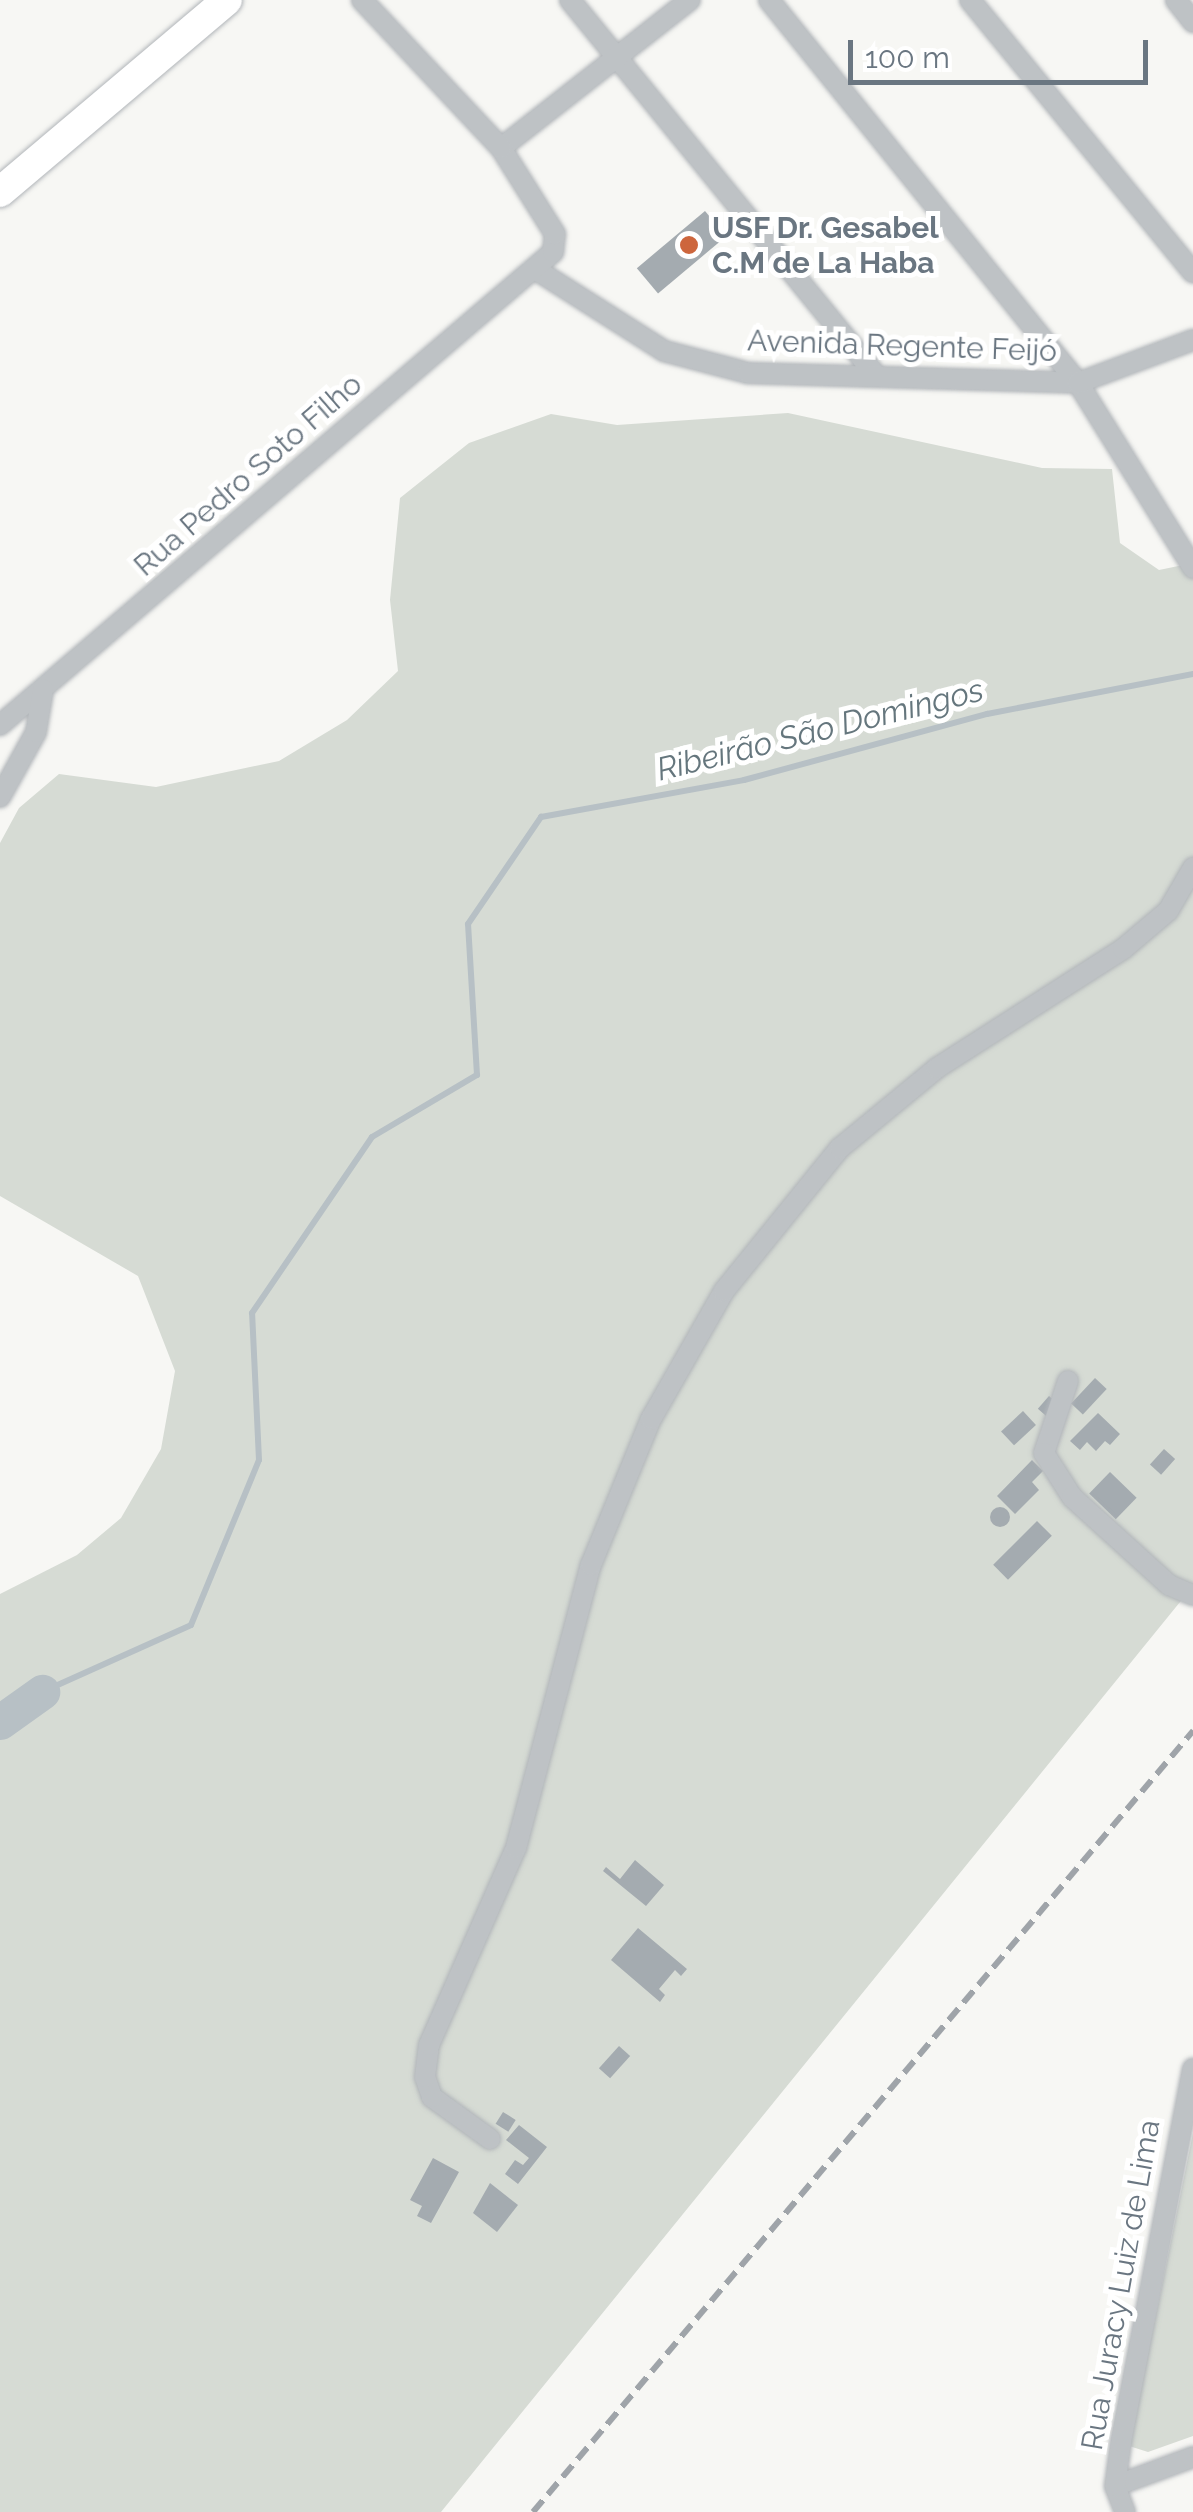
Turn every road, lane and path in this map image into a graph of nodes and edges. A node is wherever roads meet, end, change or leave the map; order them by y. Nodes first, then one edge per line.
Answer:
1 (202, 0) edge
2 (226, 0) edge
3 (250, 0) edge
4 (362, 0) edge
5 (570, 0) edge
6 (690, 0) edge
7 (769, 0) edge
8 (970, 0) edge
9 (1176, 0) edge
10 (1193, 22) edge
11 (618, 58) junction
12 (138, 79) junction
13 (501, 148) junction
14 (0, 192) edge
15 (535, 269) junction
16 (1193, 272) edge
17 (1193, 340) edge
18 (877, 376) junction
19 (1078, 383) junction
20 (1193, 568) edge
21 (43, 690) junction
22 (0, 725) edge
23 (0, 797) edge
24 (1193, 868) edge
25 (1068, 1380) dead end
26 (1193, 1596) edge
27 (1193, 2069) edge
28 (1187, 2116) edge
29 (490, 2139) dead end
30 (1193, 2456) edge
31 (1115, 2486) junction
32 (1125, 2512) edge

1 - 12 main road
2 - 12 main road
3 - 12 main road
4 - 13 street
5 - 11 street
6 - 11 street
7 - 19 street
8 - 16 street
9 - 10 street
11 - 13 street
11 - 18 street
12 - 14 main road
13 - 15 street
15 - 18 street, Avenida Regente Feijó
15 - 21 street, Rua Pedro Soto Filho
17 - 19 street, Avenida Regente Feijó
18 - 19 street, Avenida Regente Feijó
19 - 20 street
21 - 22 street, Rua Pedro Soto Filho
21 - 23 street
24 - 29 street
25 - 26 street
27 - 28 street, Rua Juracy Luiz de Lima
28 - 31 street, Rua Juracy Luiz de Lima
30 - 31 street
31 - 32 street, Rua Juracy Luiz de Lima

